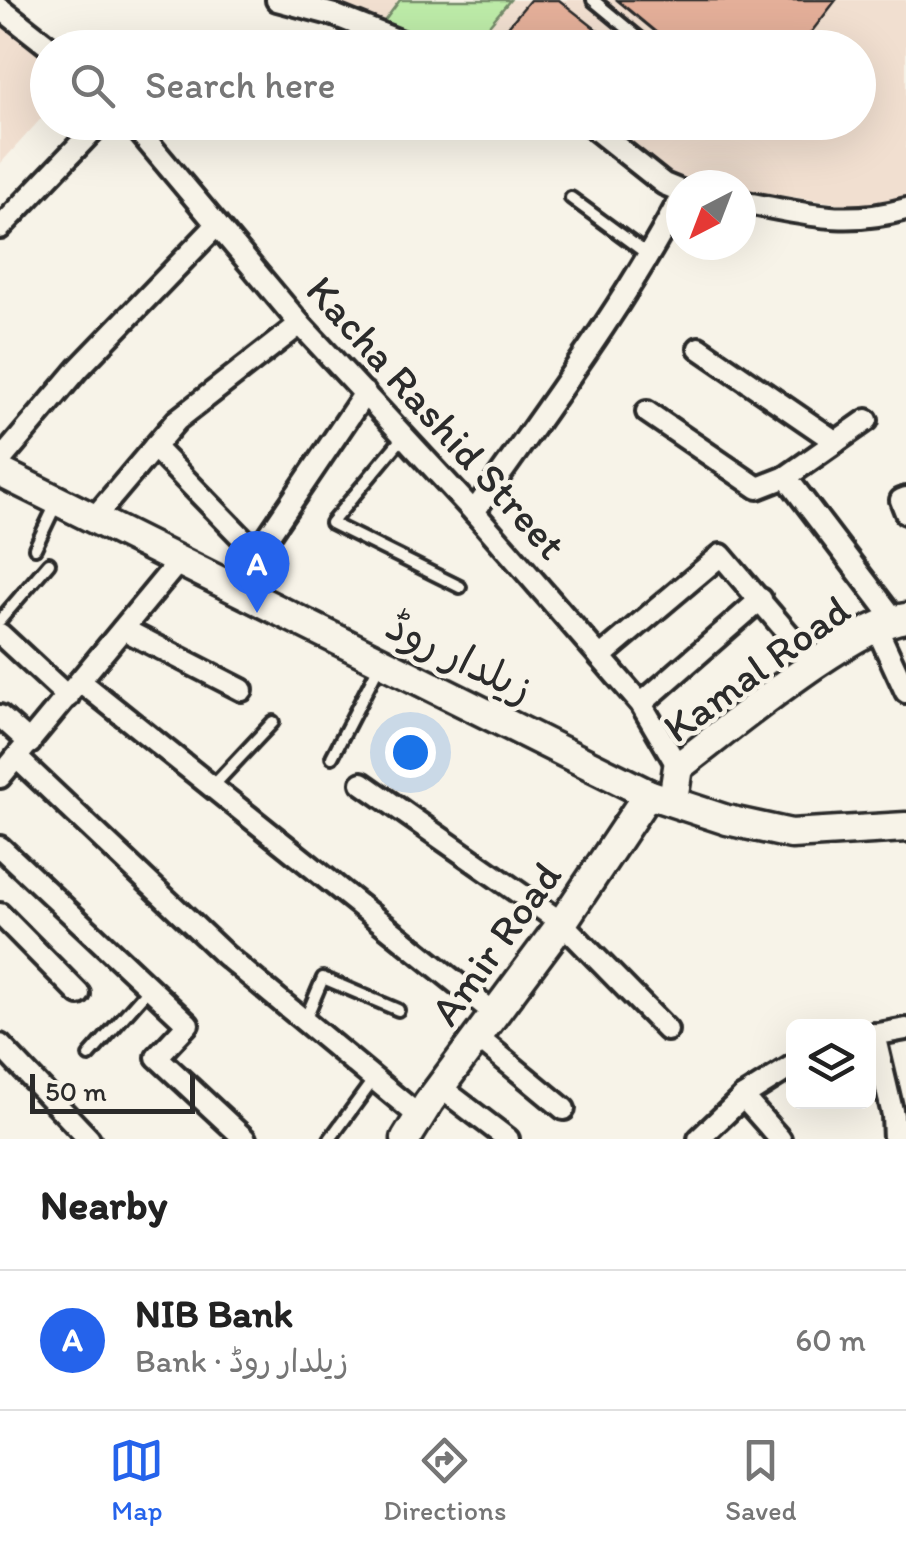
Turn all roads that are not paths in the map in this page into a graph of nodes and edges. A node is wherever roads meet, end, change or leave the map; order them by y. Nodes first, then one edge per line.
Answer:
1 (276, 0) edge
2 (593, 0) edge
3 (0, 8) edge
4 (372, 30) edge
5 (629, 30) edge
6 (30, 32) edge
7 (84, 140) edge
8 (146, 140) edge
9 (609, 140) edge
10 (666, 185) edge
11 (571, 198) dead end
12 (756, 205) edge
13 (906, 208) edge
14 (216, 224) junction
15 (666, 224) edge
16 (0, 228) edge
17 (650, 256) junction
18 (300, 324) junction
19 (699, 348) dead end
20 (365, 392) junction
21 (647, 412) dead end
22 (868, 420) dead end
23 (404, 436) junction
24 (836, 442) junction
25 (154, 447) junction
26 (0, 461) edge
27 (0, 472) edge
28 (786, 478) junction
29 (906, 498) edge
30 (58, 500) junction
31 (474, 512) junction
32 (906, 513) edge
33 (94, 518) junction
34 (35, 548) dead end
35 (257, 553) junction
36 (179, 561) junction
37 (49, 563) dead end
38 (460, 587) dead end
39 (233, 588) junction
40 (761, 599) junction
41 (0, 620) edge
42 (892, 622) edge
43 (123, 629) junction
44 (0, 634) edge
45 (600, 657) junction
46 (381, 661) junction
47 (815, 665) junction
48 (74, 689) junction
49 (242, 690) dead end
50 (906, 692) edge
51 (641, 704) junction
52 (0, 716) edge
53 (273, 722) dead end
54 (24, 751) junction
55 (332, 756) dead end
56 (678, 768) junction
57 (0, 776) edge
58 (362, 782) dead end
59 (212, 787) junction
60 (660, 797) junction
61 (906, 827) edge
62 (0, 846) edge
63 (0, 914) edge
64 (562, 922) junction
65 (150, 987) junction
66 (78, 994) dead end
67 (398, 1010) dead end
68 (494, 1013) junction
69 (304, 1021) junction
70 (906, 1029) edge
71 (667, 1030) dead end
72 (876, 1034) edge
73 (477, 1037) junction
74 (0, 1045) edge
75 (876, 1054) edge
76 (89, 1056) dead end
77 (786, 1071) edge
78 (374, 1079) junction
79 (440, 1088) junction
80 (743, 1097) junction
81 (564, 1108) dead end
82 (413, 1128) edge
83 (89, 1139) edge
84 (245, 1139) edge
85 (330, 1139) edge
86 (508, 1139) edge
87 (699, 1139) edge
88 (780, 1139) edge
89 (894, 1139) edge

1 - 4 street
2 - 5 lane
3 - 6 street
7 - 16 street
8 - 14 street, Kacha Rashid Street
9 - 10 street
11 - 17 lane
12 - 13 street
14 - 18 street, Kacha Rashid Street
14 - 26 street
15 - 17 street
17 - 31 street
18 - 20 street, Kacha Rashid Street
18 - 25 street
19 - 24 street
20 - 23 street, Kacha Rashid Street
20 - 35 street
21 - 28 street
22 - 24 street
23 - 31 street, Kacha Rashid Street
23 - 38 lane
24 - 28 street
25 - 33 street
25 - 35 street
27 - 30 main road, زیلدار روڈ
28 - 42 street
29 - 32 street
30 - 33 main road, زیلدار روڈ
30 - 34 lane
31 - 45 street, Kacha Rashid Street
33 - 36 main road, زیلدار روڈ
35 - 39 street
36 - 39 main road, زیلدار روڈ
36 - 43 street
37 - 41 lane
39 - 46 main road, زیلدار روڈ
40 - 45 street
40 - 47 street
40 - 51 street
42 - 47 main road, Kamal Road
42 - 50 street
43 - 48 street
43 - 49 street
44 - 48 street
45 - 51 street, Kacha Rashid Street
46 - 55 lane
46 - 60 main road, زیلدار روڈ
47 - 56 main road, Kamal Road
48 - 54 street
48 - 59 street
51 - 56 street, Kacha Rashid Street
52 - 54 street
53 - 59 lane
54 - 57 street
54 - 69 street
56 - 60 main road, Kamal Road
58 - 64 street
59 - 68 street
60 - 61 main road, زیلدار روڈ
60 - 64 main road, Amir Road
62 - 65 street
63 - 66 street
64 - 68 main road, Amir Road
64 - 71 street
65 - 76 lane
65 - 84 street
67 - 69 lane
68 - 73 main road, Amir Road
69 - 78 street
70 - 72 street
73 - 79 main road, Amir Road
73 - 81 street
74 - 83 street
75 - 89 street
77 - 80 street
78 - 82 street
78 - 85 lane
79 - 82 main road, Amir Road
79 - 86 street
80 - 87 street
80 - 88 street

